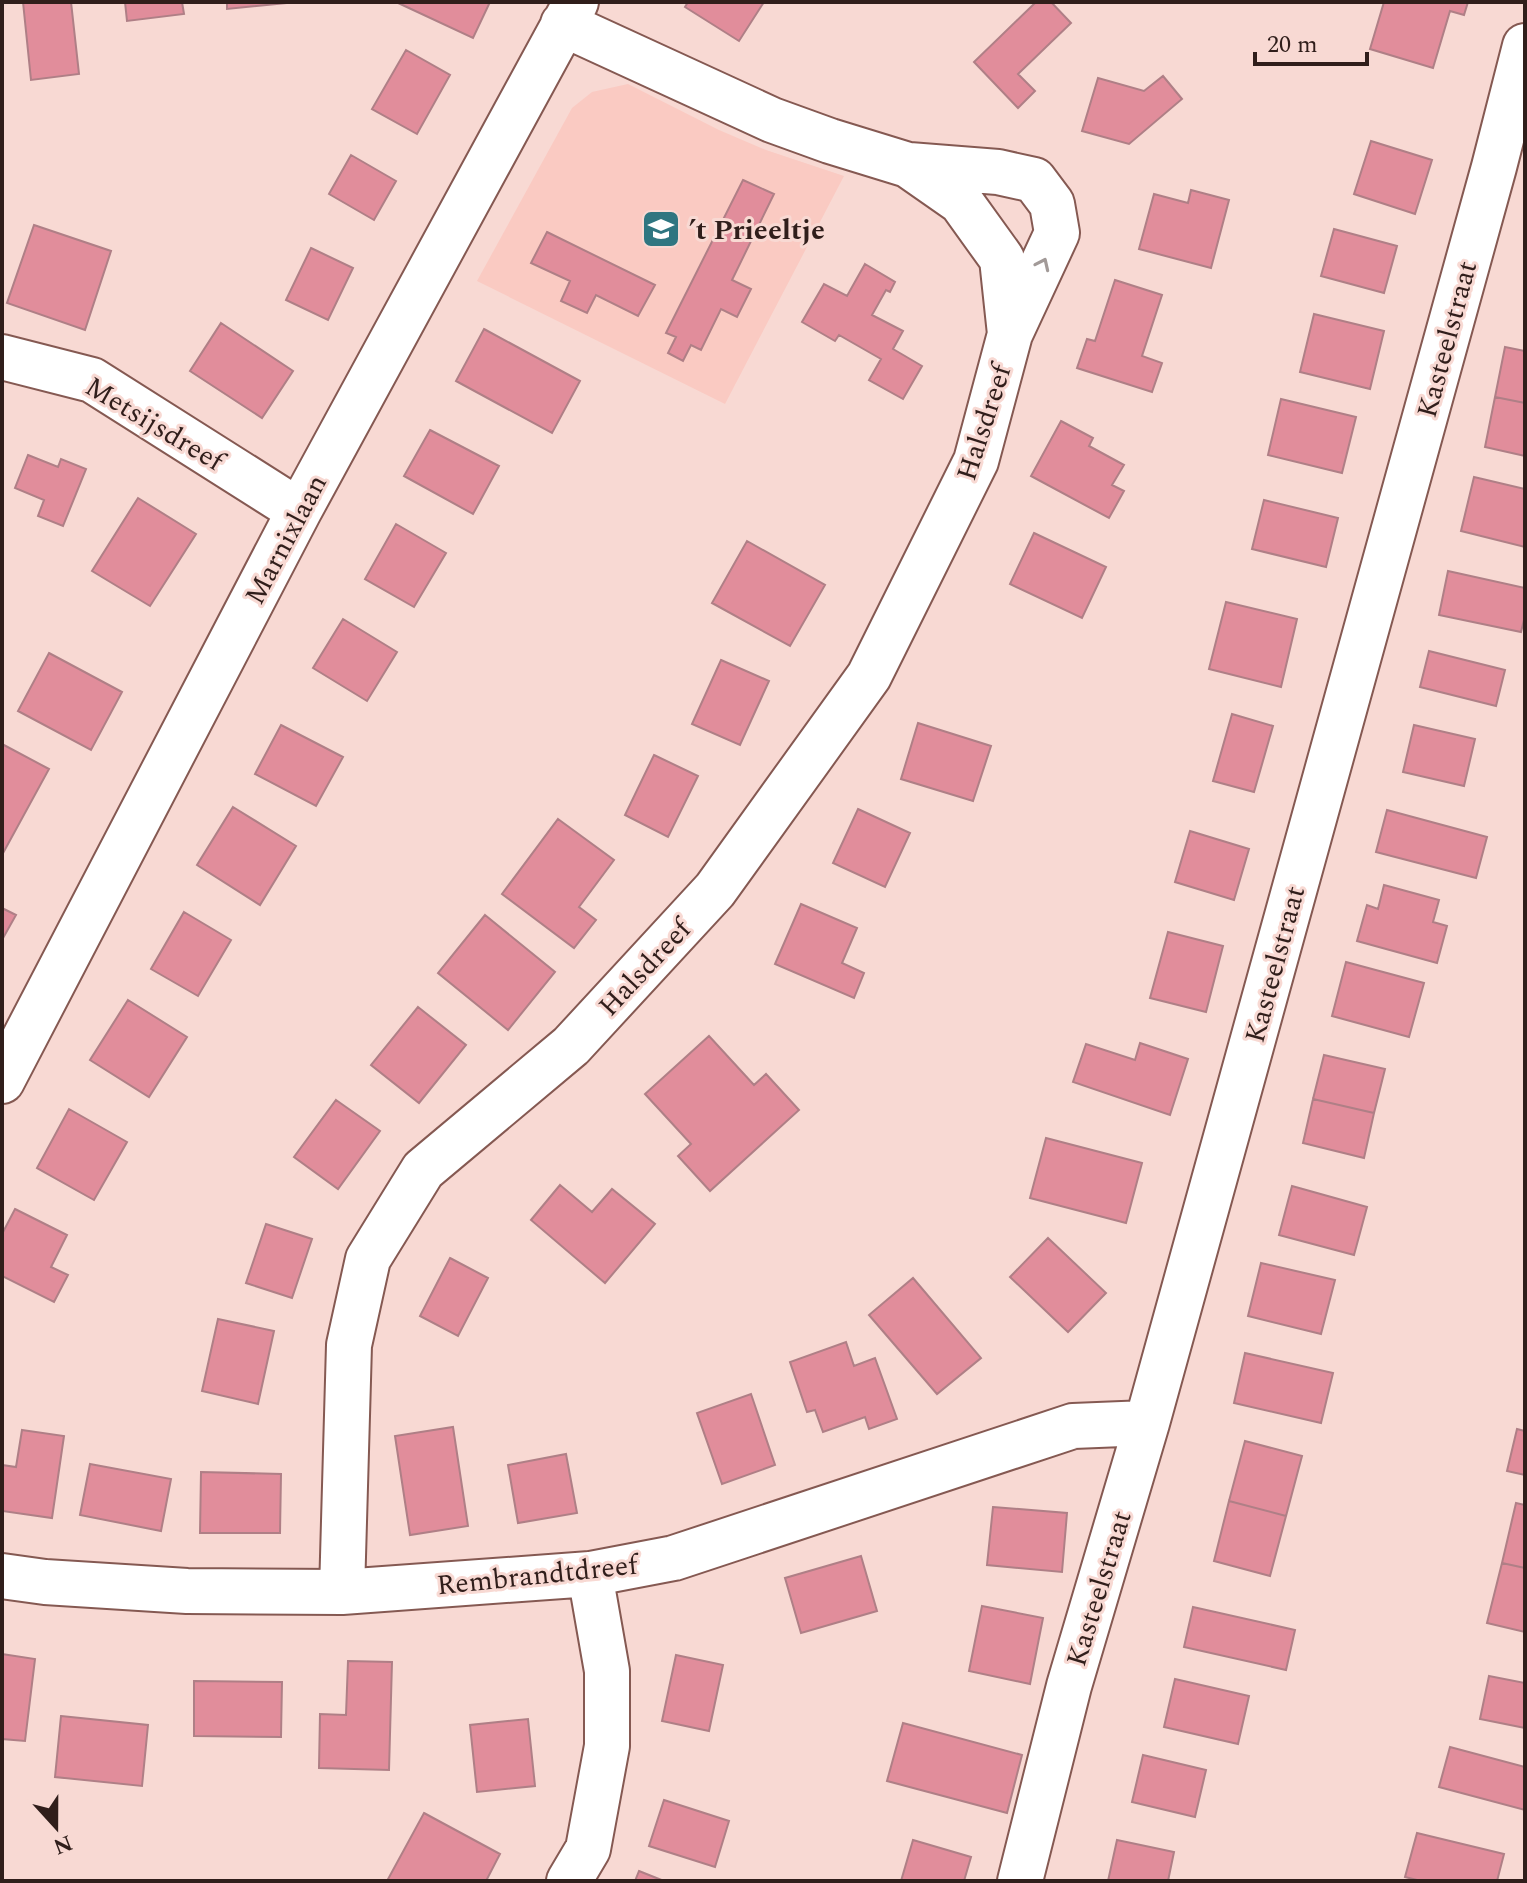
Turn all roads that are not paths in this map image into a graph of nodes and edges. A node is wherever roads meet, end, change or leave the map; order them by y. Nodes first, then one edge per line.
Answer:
1 (569, 13) edge
2 (1525, 46) edge
3 (908, 165) junction
4 (1510, 171) edge
5 (1010, 334) junction
6 (2, 357) edge
7 (299, 511) junction
8 (2, 1081) edge
9 (1147, 1423) junction
10 (590, 1574) junction
11 (2, 1576) edge
12 (342, 1592) junction
13 (569, 1881) edge
14 (1020, 1881) edge

1 - 3 street, Halsdreef
1 - 7 street, Marnixlaan
2 - 4 street, Kasteelstraat
3 - 5 street, Halsdreef
5 -> 3 street, Halsdreef
4 - 9 street, Kasteelstraat
5 - 12 street, Halsdreef
6 - 7 street, Metsijsdreef
7 - 8 street, Marnixlaan
9 - 10 street, Rembrandtdreef
9 - 14 street, Kasteelstraat
10 - 12 street, Rembrandtdreef
10 - 13 street
11 - 12 street, Rembrandtdreef

